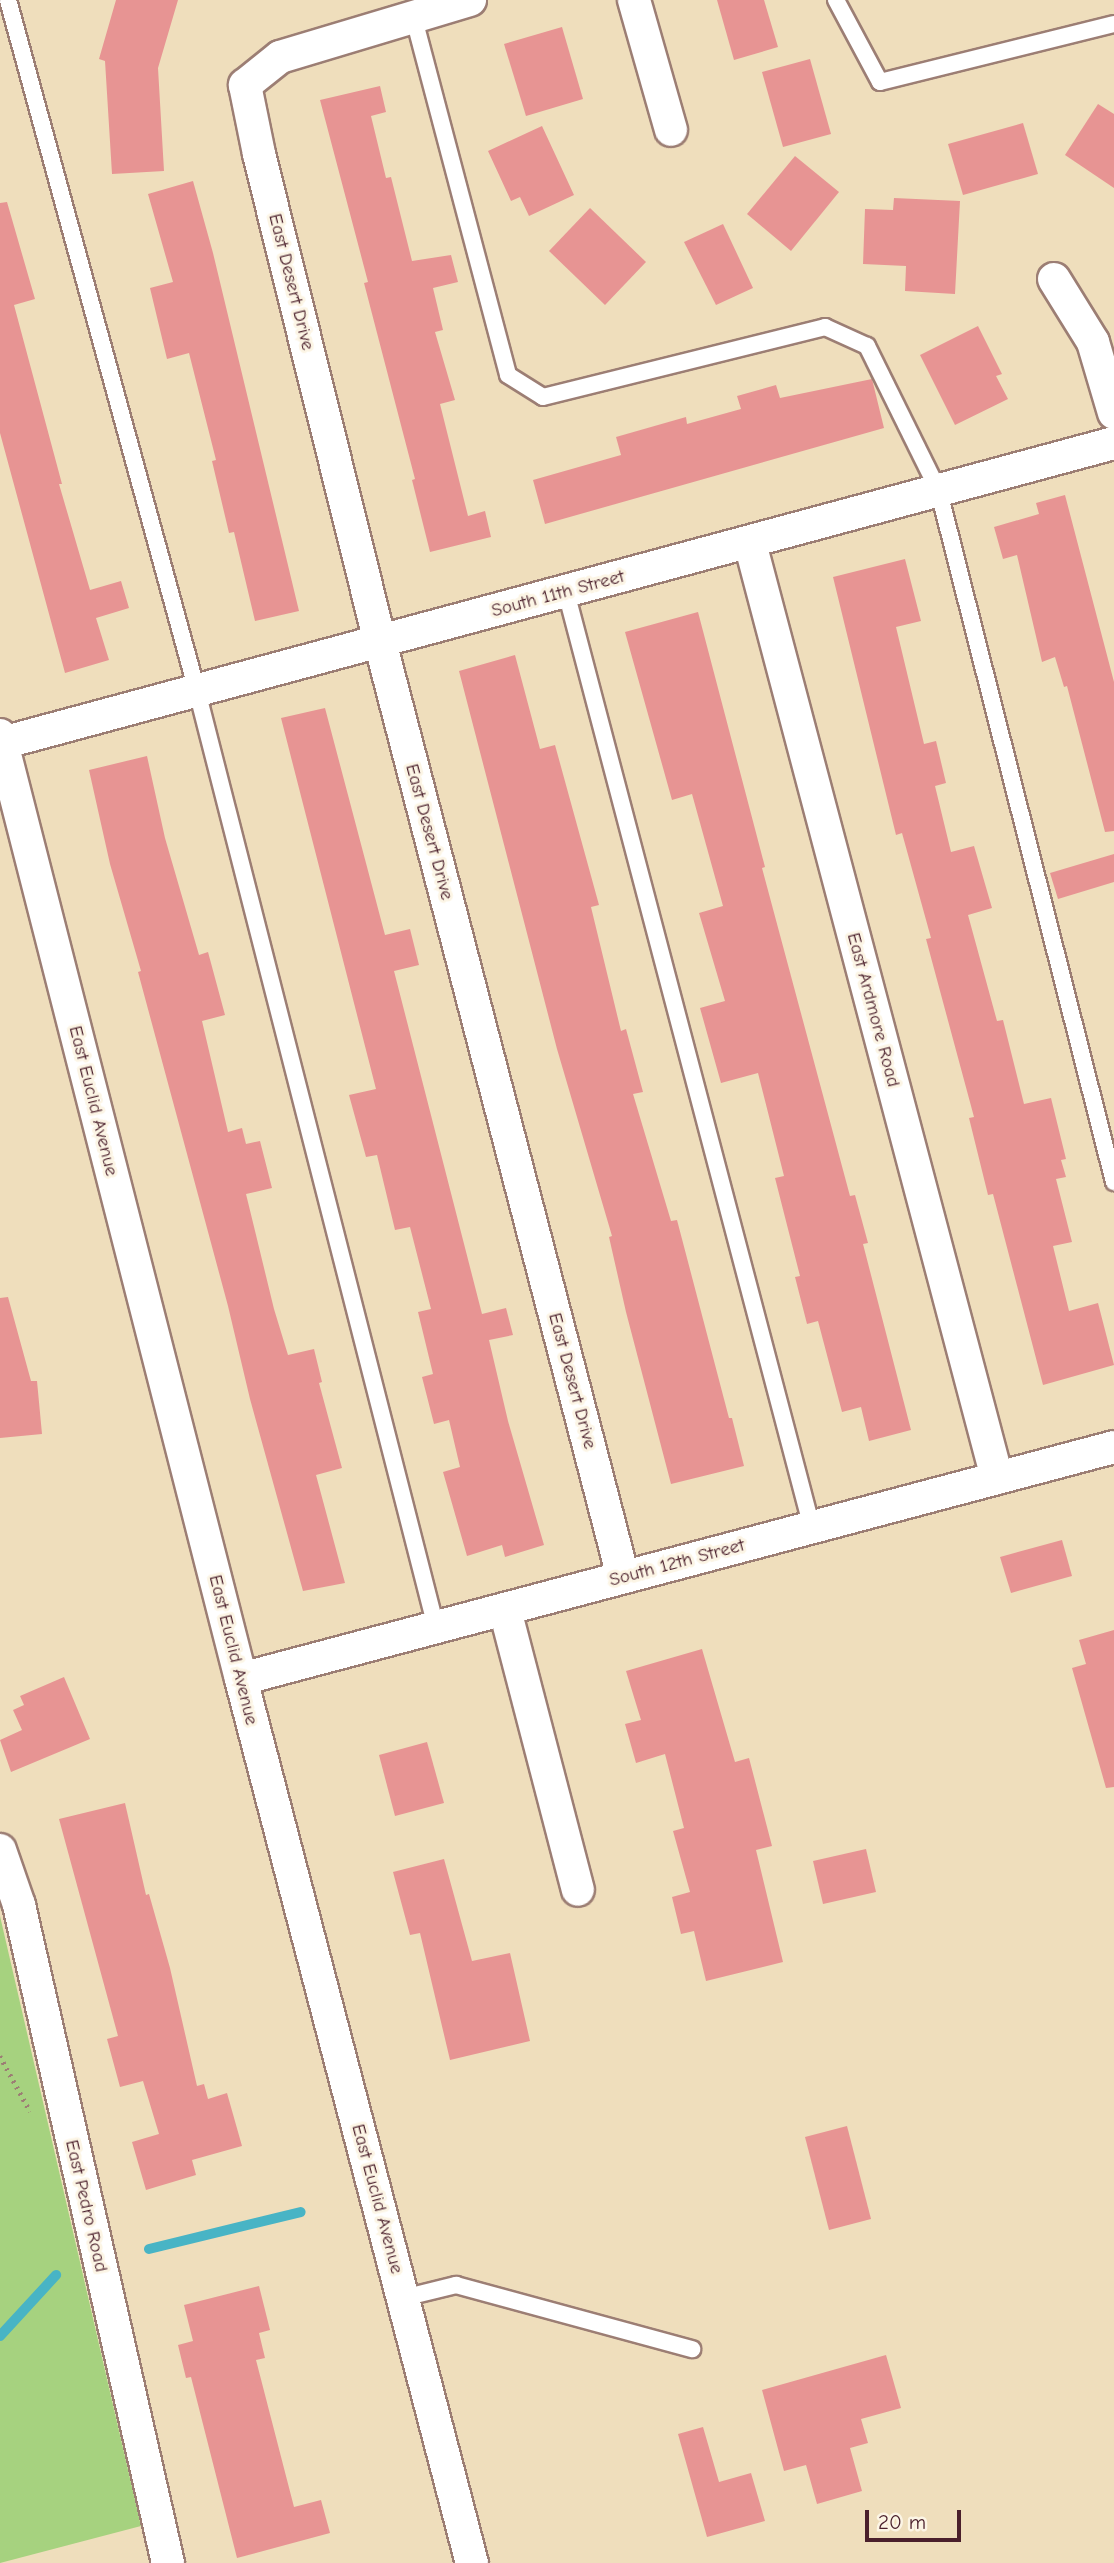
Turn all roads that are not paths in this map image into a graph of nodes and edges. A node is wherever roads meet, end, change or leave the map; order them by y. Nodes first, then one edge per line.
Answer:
1 (8, 0) edge
2 (470, 0) edge
3 (634, 0) edge
4 (836, 0) edge
5 (413, 15) junction
6 (1114, 24) edge
7 (671, 131) dead end
8 (1054, 279) dead end
9 (1114, 413) edge
10 (1114, 443) edge
11 (939, 492) junction
12 (750, 543) junction
13 (566, 592) junction
14 (380, 642) junction
15 (197, 691) junction
16 (1, 739) edge
17 (1114, 1182) edge
18 (1114, 1447) edge
19 (996, 1478) junction
20 (811, 1528) junction
21 (624, 1577) junction
22 (505, 1610) junction
23 (436, 1627) junction
24 (241, 1679) junction
25 (0, 1850) edge
26 (578, 1890) dead end
27 (403, 2298) junction
28 (692, 2349) dead end
29 (168, 2563) edge
30 (472, 2563) edge

1 - 15 lane
2 - 5 street
3 - 7 street
4 - 6 lane
5 - 11 lane
5 - 14 street, East Desert Drive
8 - 9 street
10 - 11 street, South 11th Street
11 - 12 street, South 11th Street
11 - 17 lane
12 - 13 street, South 11th Street
12 - 19 street, East Ardmore Road
13 - 14 street, South 11th Street
13 - 20 lane
14 - 15 street, South 11th Street
14 - 21 street, East Desert Drive
15 - 16 street, South 11th Street
15 - 23 lane
16 - 24 street, East Euclid Avenue
18 - 19 street, South 12th Street
19 - 20 street, South 12th Street
20 - 21 street, South 12th Street
21 - 22 street, South 12th Street
22 - 23 street, South 12th Street
22 - 26 street
23 - 24 street, South 12th Street
24 - 27 street, East Euclid Avenue
25 - 29 street, East Pedro Road
27 - 28 lane
27 - 30 street, East Euclid Avenue

